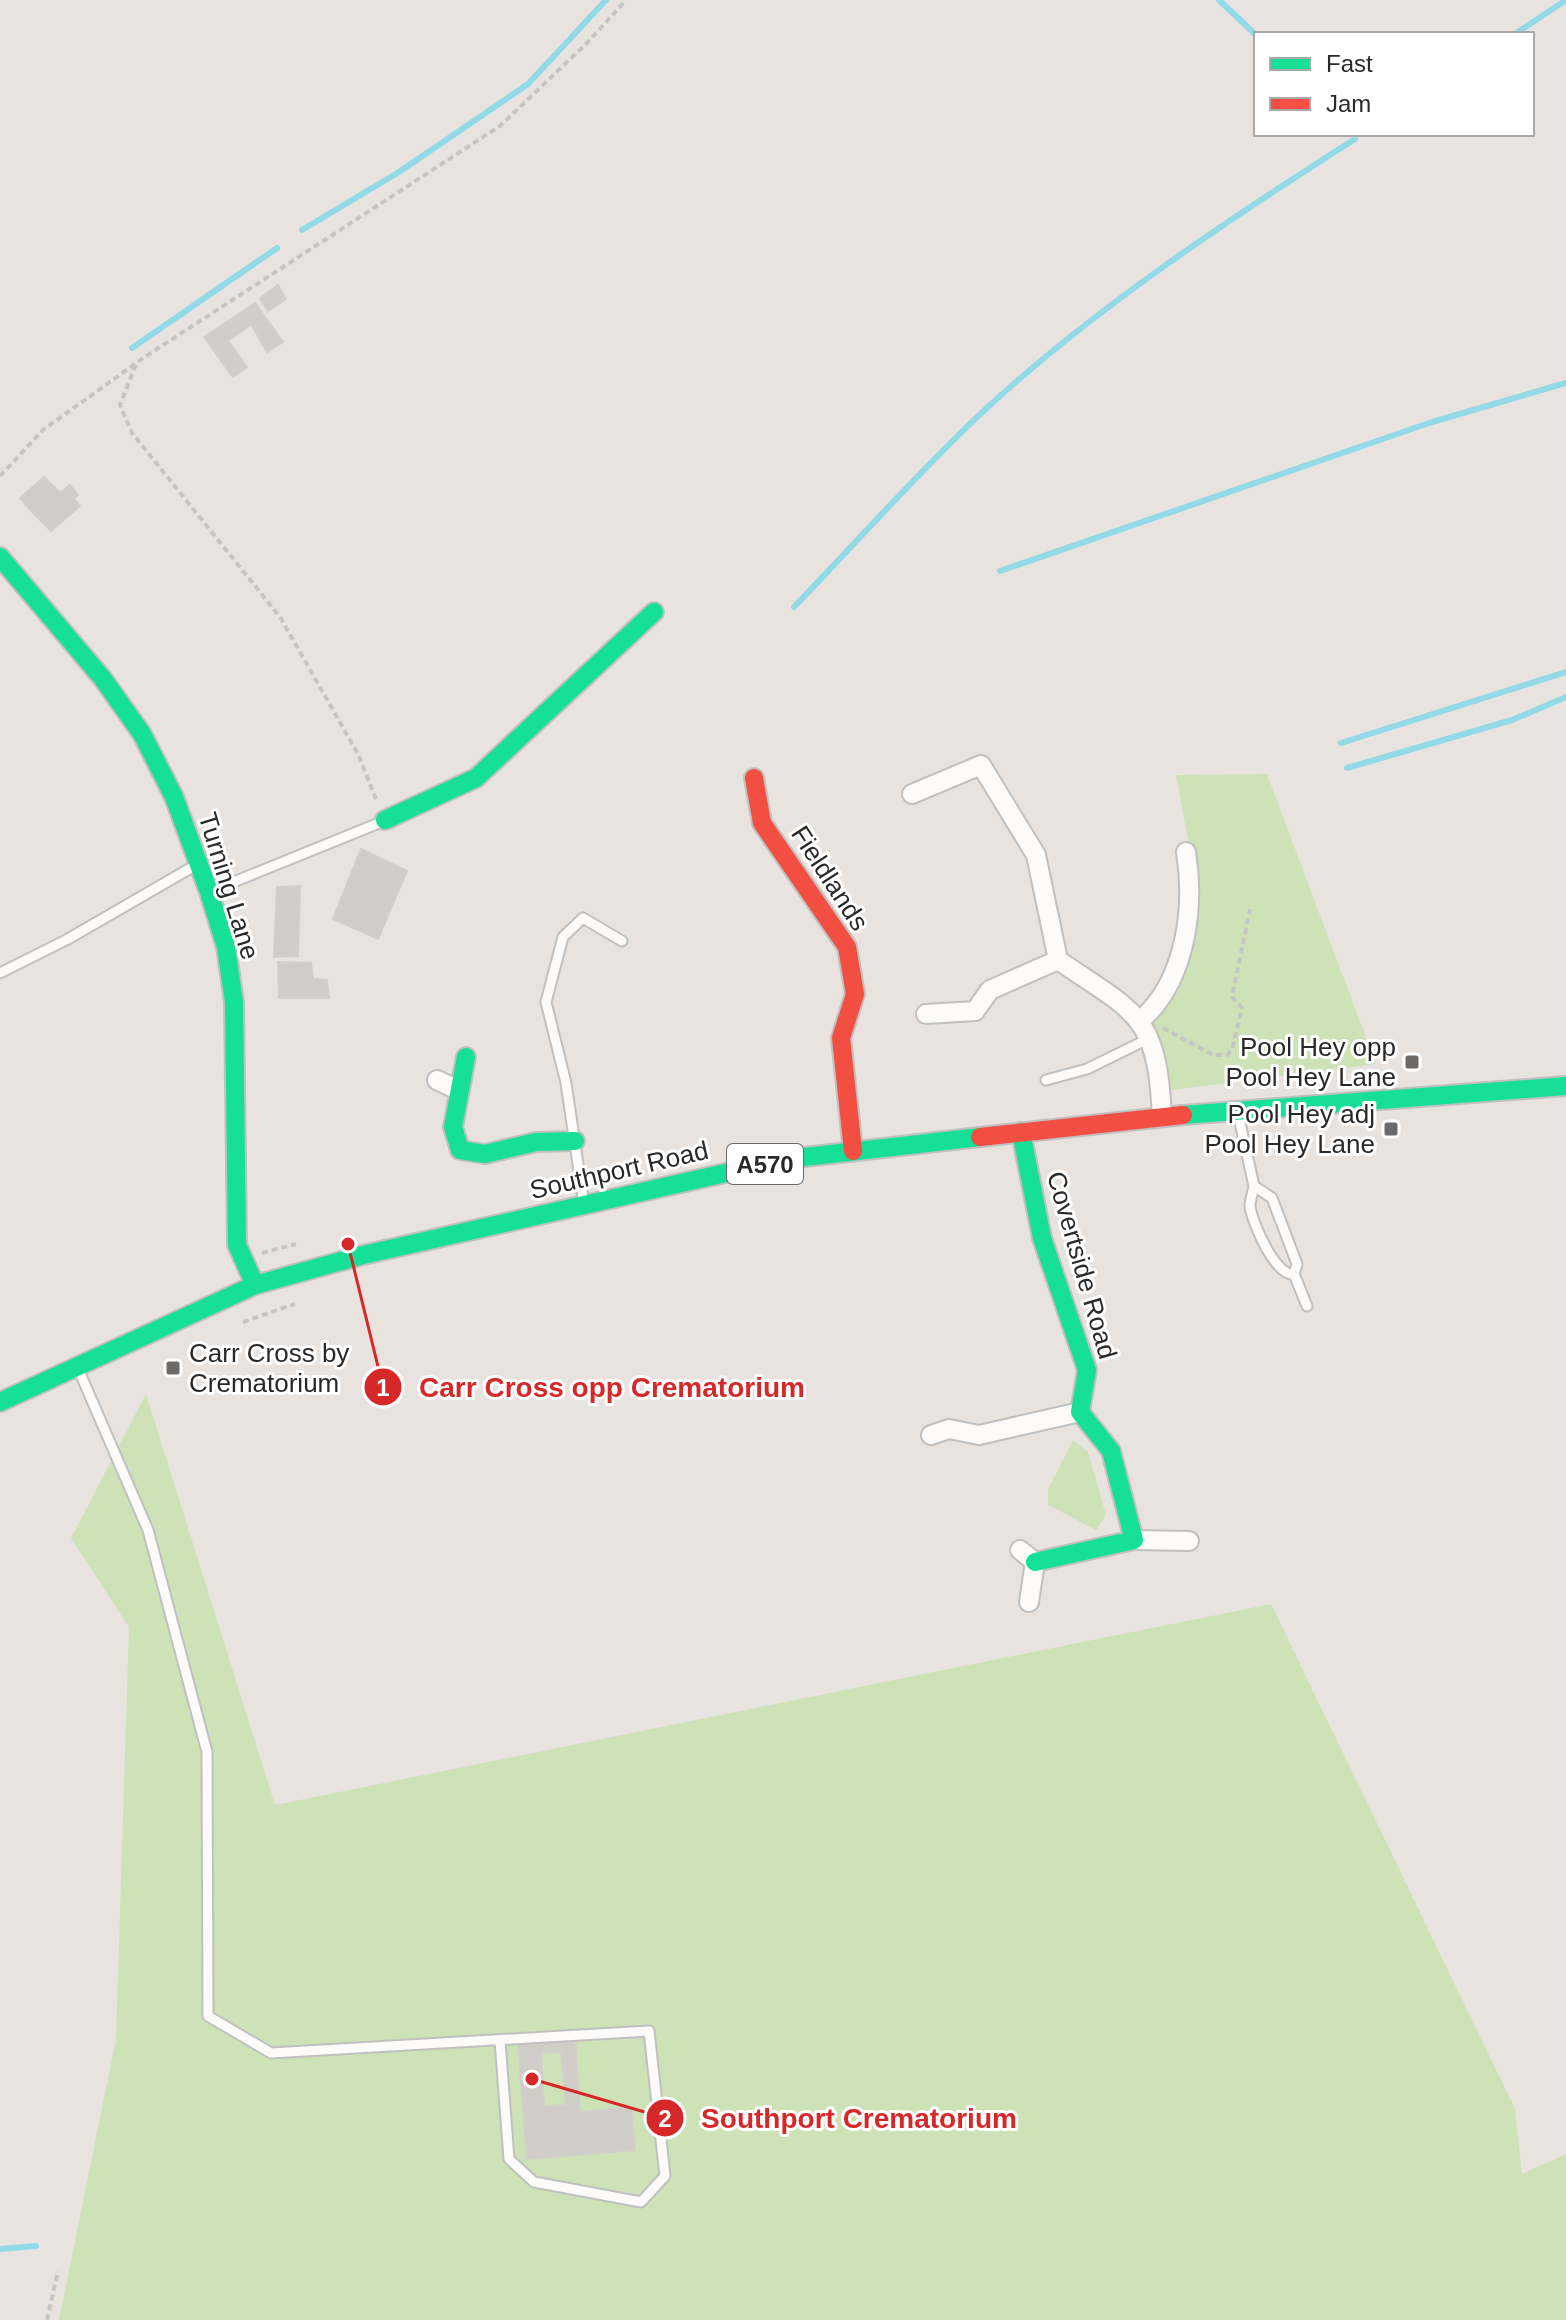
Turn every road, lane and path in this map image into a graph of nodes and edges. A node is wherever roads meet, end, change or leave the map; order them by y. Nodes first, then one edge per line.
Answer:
1 (626, 0) edge
2 (137, 362) junction
3 (0, 476) edge
4 (0, 557) edge
5 (654, 612) dead end
6 (754, 778) dead end
7 (912, 794) dead end
8 (385, 820) junction
9 (1186, 852) dead end
10 (199, 864) junction
11 (209, 892) junction
12 (1250, 909) dead end
13 (622, 941) dead end
14 (1058, 960) junction
15 (0, 973) edge
16 (926, 1014) dead end
17 (1145, 1029) junction
18 (466, 1057) dead end
19 (437, 1080) dead end
20 (1046, 1080) dead end
21 (1566, 1086) edge
22 (458, 1090) junction
23 (1237, 1111) junction
24 (1162, 1117) junction
25 (1021, 1132) junction
26 (575, 1141) junction
27 (853, 1151) junction
28 (1254, 1186) junction
29 (584, 1205) junction
30 (1294, 1274) junction
31 (255, 1285) junction
32 (306, 1300) dead end
33 (1307, 1306) dead end
34 (232, 1327) dead end
35 (77, 1366) junction
36 (0, 1402) edge
37 (1080, 1412) junction
38 (931, 1435) dead end
39 (1134, 1540) junction
40 (1189, 1541) dead end
41 (1020, 1550) dead end
42 (1035, 1562) junction
43 (1029, 1602) dead end
44 (500, 2041) junction
45 (58, 2271) dead end
46 (47, 2320) edge

1 - 2 path
2 - 3 path
2 - 8 path
4 - 10 main road, Turning Lane
5 - 8 main road
6 - 27 main road, Fieldlands
7 - 14 street
8 - 11 lane
9 - 17 street
10 - 11 main road, Turning Lane
10 - 15 lane
11 - 31 main road, Turning Lane
12 - 17 path
13 - 26 lane
14 - 16 street
14 - 17 street
17 - 20 lane
17 - 24 street
18 - 22 main road
19 - 22 street
21 - 23 main road, Southport Road / A570
22 - 26 main road
23 - 24 main road, Southport Road / A570
23 - 28 lane
24 - 25 main road, Southport Road / A570
25 - 27 main road, Southport Road / A570
25 - 37 main road, Covertside Road
26 - 29 lane
27 - 29 main road, Southport Road / A570
28 - 30 lane
28 - 30 lane
29 - 31 main road, Southport Road / A570
30 - 33 lane
31 - 35 main road, Southport Road / A570
32 - 34 path
35 - 36 main road, Southport Road / A570
35 - 44 lane
37 - 38 street
37 - 39 main road
39 - 40 street
39 - 42 main road
41 - 42 street
42 - 43 street
44 - 44 lane
45 - 46 path

